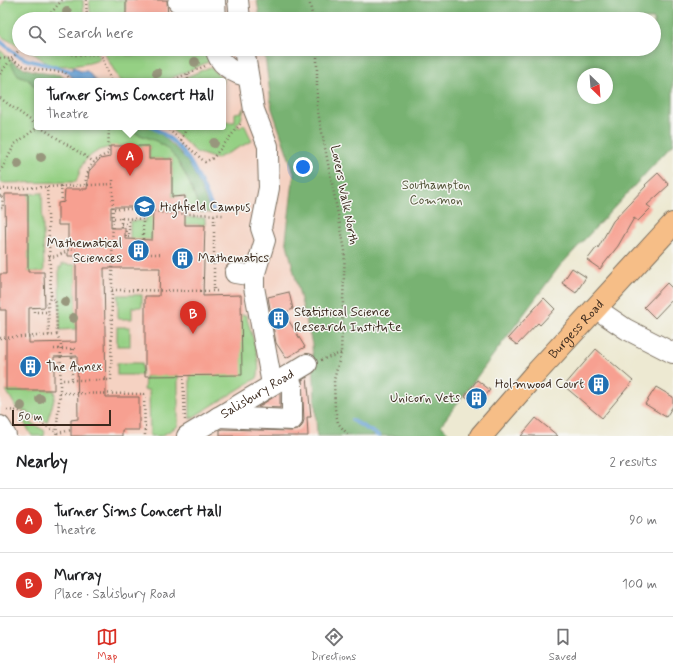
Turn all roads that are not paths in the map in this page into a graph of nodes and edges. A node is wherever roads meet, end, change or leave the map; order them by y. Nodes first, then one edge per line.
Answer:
1 (238, 0) edge
2 (178, 2) dead end
3 (216, 12) edge
4 (239, 12) edge
5 (245, 56) edge
6 (213, 57) edge
7 (248, 76) junction
8 (673, 224) edge
9 (595, 308) junction
10 (673, 353) edge
11 (307, 364) road end
12 (280, 380) junction
13 (218, 417) junction
14 (4, 418) edge
15 (186, 429) edge
16 (6, 436) edge
17 (481, 436) edge

1 - 4 street
2 - 3 street
5 - 7 street
6 - 7 street
7 - 12 street
8 - 9 main road, Burgess Road
9 - 10 street
9 - 17 main road, Burgess Road
11 - 12 street, Salisbury Road
12 - 13 street, Salisbury Road
12 - 13 street
13 - 15 street, Salisbury Road
14 - 16 street

